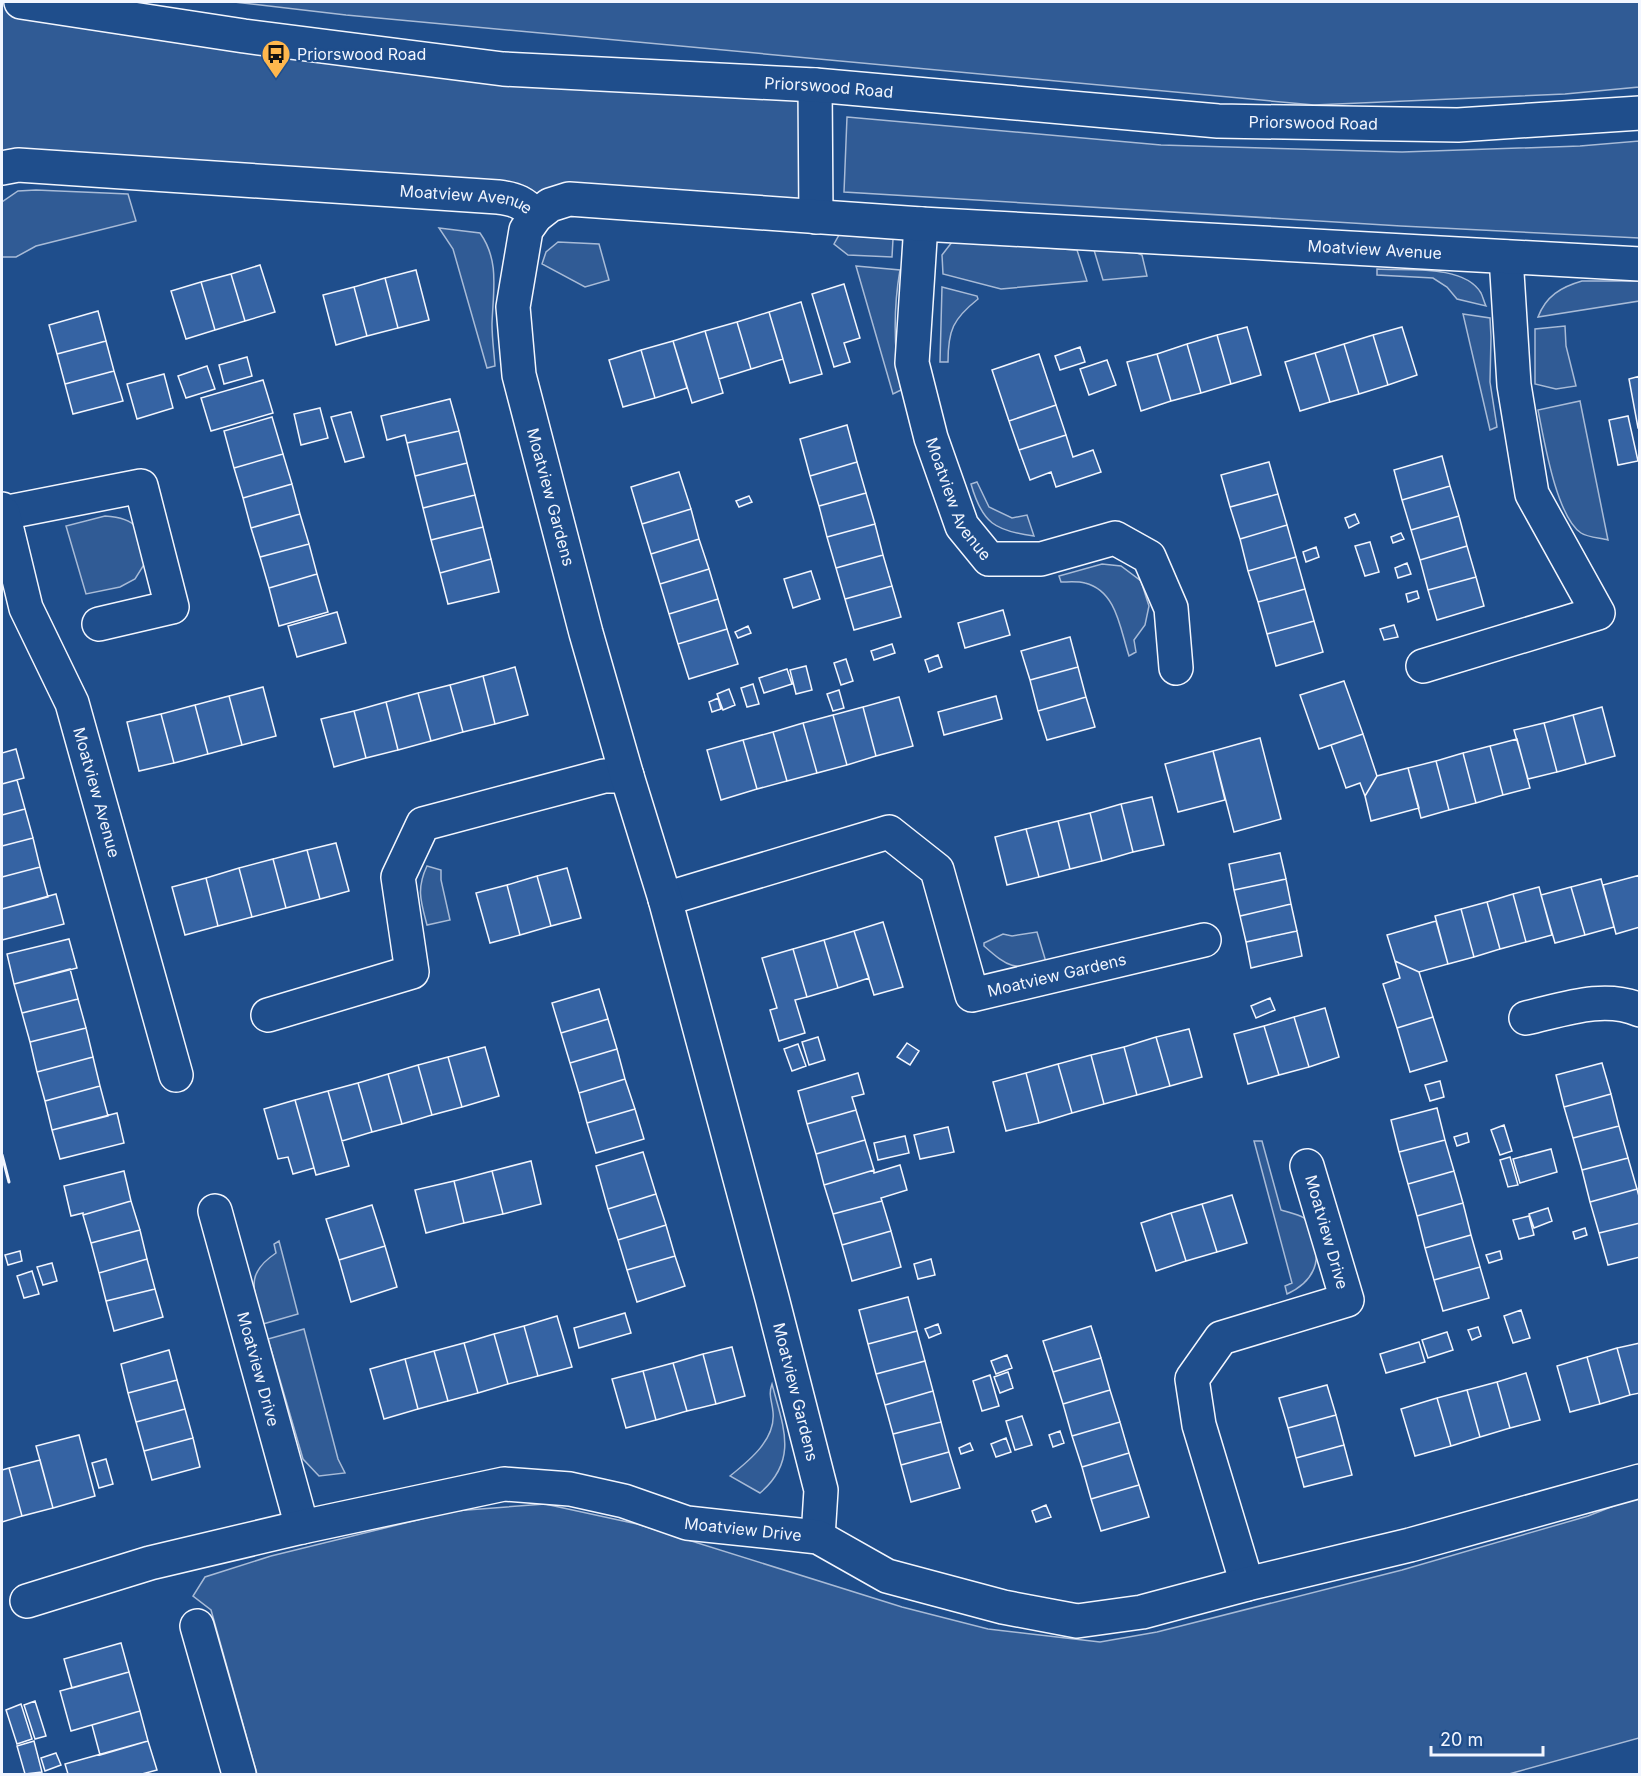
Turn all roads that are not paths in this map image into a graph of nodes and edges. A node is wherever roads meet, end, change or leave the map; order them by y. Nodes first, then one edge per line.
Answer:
1 (21, 2) edge
2 (815, 85) junction
3 (1640, 113) edge
4 (2, 168) edge
5 (536, 216) junction
6 (816, 217) junction
7 (921, 224) junction
8 (1506, 257) junction
9 (1640, 264) edge
10 (2, 511) edge
11 (99, 624) dead end
12 (1424, 666) dead end
13 (1176, 668) dead end
14 (627, 776) junction
15 (665, 899) junction
16 (1204, 940) dead end
17 (1640, 1010) edge
18 (268, 1015) dead end
19 (1526, 1018) dead end
20 (176, 1075) dead end
21 (1307, 1166) dead end
22 (215, 1210) dead end
23 (1640, 1481) edge
24 (302, 1527) junction
25 (818, 1538) junction
26 (1247, 1584) junction
27 (27, 1601) dead end
28 (197, 1626) dead end
29 (239, 1774) edge

1 - 2 street, Priorswood Road
2 - 3 street, Priorswood Road
2 - 6 street
4 - 5 street, Moatview Avenue
5 - 6 street, Moatview Avenue
5 - 14 street, Moatview Gardens
6 - 7 street, Moatview Avenue
7 - 8 street, Moatview Avenue
7 - 13 street, Moatview Avenue
8 - 9 street, Moatview Avenue
8 - 12 street
10 - 11 street, Moatview Avenue
10 - 20 street, Moatview Avenue
14 - 15 street, Moatview Gardens
14 - 18 street
15 - 16 street, Moatview Gardens
15 - 25 street, Moatview Gardens
17 - 19 street
21 - 26 street, Moatview Drive
22 - 24 street, Moatview Drive
23 - 26 street, Moatview Drive
24 - 25 street, Moatview Drive
24 - 27 street, Moatview Drive
25 - 26 street, Moatview Drive
28 - 29 street

